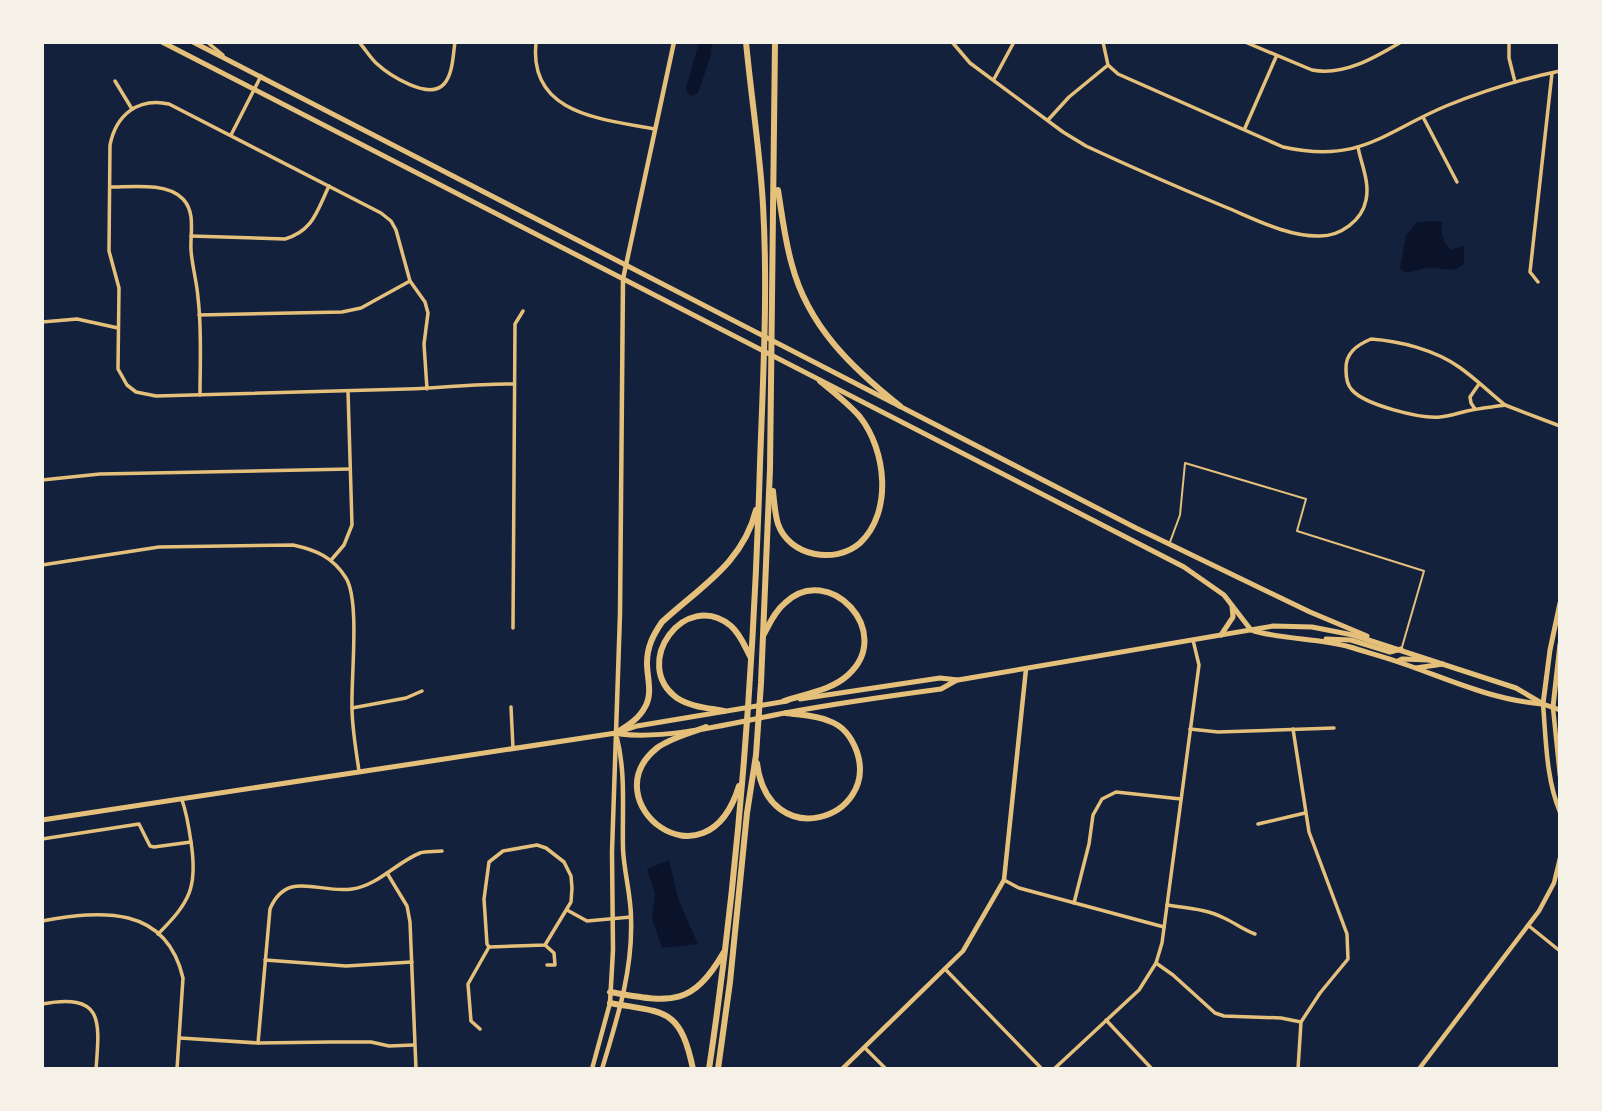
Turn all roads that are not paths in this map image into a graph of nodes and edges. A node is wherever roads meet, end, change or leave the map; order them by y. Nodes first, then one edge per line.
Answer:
1 (162, 42) edge
2 (193, 42) edge
3 (207, 42) edge
4 (359, 42) edge
5 (455, 42) edge
6 (536, 42) edge
7 (674, 42) edge
8 (746, 42) edge
9 (775, 42) edge
10 (952, 42) edge
11 (1014, 42) edge
12 (1103, 42) edge
13 (1245, 42) edge
14 (1401, 42) edge
15 (1509, 42) edge
16 (1277, 56) junction
17 (234, 63) junction
18 (1108, 65) junction
19 (1560, 71) edge
20 (1552, 73) junction
21 (261, 76) junction
22 (994, 79) junction
23 (116, 81) dead end
24 (1515, 82) junction
25 (254, 89) junction
26 (132, 109) junction
27 (1423, 117) junction
28 (1048, 120) junction
29 (1245, 128) junction
30 (655, 129) junction
31 (231, 135) junction
32 (1358, 147) junction
33 (775, 172) junction
34 (1457, 182) dead end
35 (328, 186) junction
36 (110, 187) junction
37 (191, 236) junction
38 (625, 265) junction
39 (623, 279) junction
40 (410, 281) junction
41 (1538, 282) dead end
42 (523, 311) dead end
43 (199, 315) junction
44 (42, 322) edge
45 (118, 328) junction
46 (820, 381) junction
47 (514, 384) junction
48 (1479, 384) junction
49 (428, 389) junction
50 (348, 391) junction
51 (200, 394) junction
52 (1505, 405) junction
53 (900, 406) junction
54 (1475, 410) junction
55 (1560, 426) edge
56 (350, 469) junction
57 (770, 469) junction
58 (42, 480) edge
59 (759, 498) junction
60 (1169, 544) junction
61 (332, 559) junction
62 (42, 565) edge
63 (1231, 603) junction
64 (1560, 603) edge
65 (513, 628) dead end
66 (1251, 630) junction
67 (1222, 635) junction
68 (762, 639) junction
69 (1193, 640) junction
70 (1317, 640) junction
71 (1379, 643) junction
72 (1560, 644) edge
73 (1401, 649) junction
74 (752, 659) junction
75 (1432, 660) junction
76 (1398, 661) junction
77 (1443, 664) junction
78 (1416, 668) junction
79 (1027, 669) junction
80 (1438, 676) junction
81 (958, 680) junction
82 (422, 691) dead end
83 (784, 701) junction
84 (1543, 704) junction
85 (511, 707) dead end
86 (1553, 707) junction
87 (352, 708) junction
88 (1560, 710) edge
89 (724, 711) junction
90 (786, 713) junction
91 (706, 727) junction
92 (1334, 728) dead end
93 (1190, 729) junction
94 (1293, 729) junction
95 (617, 733) junction
96 (513, 748) junction
97 (756, 755) junction
98 (359, 772) junction
99 (742, 774) junction
100 (1560, 776) edge
101 (1181, 799) junction
102 (182, 800) junction
103 (1560, 811) edge
104 (1305, 813) junction
105 (42, 820) edge
106 (1258, 824) dead end
107 (42, 839) edge
108 (191, 842) junction
109 (442, 851) dead end
110 (1560, 858) edge
111 (387, 873) junction
112 (1004, 880) junction
113 (1074, 903) junction
114 (1167, 905) junction
115 (567, 910) junction
116 (631, 917) junction
117 (614, 919) junction
118 (42, 921) edge
119 (1529, 926) junction
120 (1164, 927) junction
121 (158, 934) junction
122 (1255, 934) dead end
123 (545, 945) junction
124 (489, 947) junction
125 (725, 950) junction
126 (1560, 951) edge
127 (265, 960) junction
128 (412, 962) junction
129 (1156, 963) junction
130 (547, 965) dead end
131 (946, 970) junction
132 (611, 992) junction
133 (625, 995) junction
134 (610, 1003) junction
135 (42, 1004) edge
136 (622, 1005) junction
137 (1106, 1020) junction
138 (1301, 1022) junction
139 (480, 1030) dead end
140 (180, 1038) junction
141 (258, 1043) junction
142 (414, 1045) junction
143 (865, 1048) junction
144 (96, 1069) edge
145 (177, 1069) edge
146 (416, 1069) edge
147 (593, 1069) edge
148 (604, 1069) edge
149 (693, 1069) edge
150 (709, 1069) edge
151 (720, 1069) edge
152 (842, 1069) edge
153 (886, 1069) edge
154 (1042, 1069) edge
155 (1054, 1069) edge
156 (1152, 1069) edge
157 (1298, 1069) edge
158 (1419, 1069) edge

1 - 25 main road
2 - 17 main road
3 - 17 street
4 - 5 street
6 - 30 street
7 - 30 main road
8 - 59 highway
9 - 33 highway
10 - 22 street
11 - 22 street
12 - 18 street
13 - 16 street
14 - 16 street
15 - 24 street
16 - 29 street
17 - 21 main road
18 - 28 street
18 - 29 street
19 - 20 street
20 - 24 street
20 - 41 street
21 - 25 street
21 - 38 main road
22 - 28 street
23 - 26 street
24 - 27 street
25 - 31 street
25 - 39 main road
26 - 31 street
26 - 36 street
27 - 32 street
27 - 34 street
28 - 32 street
29 - 32 street
30 - 38 main road
31 - 35 street
33 - 53 highway
33 - 57 highway
35 - 37 street
35 - 40 street
36 - 37 street
36 - 45 street
37 - 43 street
38 - 39 main road
38 - 53 main road
39 - 46 main road
39 - 95 main road
40 - 43 street
40 - 49 street
42 - 47 street
43 - 51 street
44 - 45 street
45 - 51 street
46 - 57 highway
46 - 63 main road
47 - 49 street
47 - 65 street
48 - 52 street
48 - 54 street
48 - 54 street
49 - 50 street
50 - 51 street
50 - 56 street
52 - 54 street
52 - 55 street
53 - 60 main road
56 - 58 street
56 - 61 street
57 - 68 highway
59 - 74 highway
59 - 95 highway
60 - 71 main road
60 - 73 lane
61 - 62 street
61 - 87 street
63 - 66 main road
63 - 67 main road
64 - 84 main road
66 - 67 main road
66 - 70 main road
66 - 71 main road
67 - 69 main road
68 - 83 highway
68 - 97 highway
69 - 79 main road
69 - 93 street
70 - 73 main road
70 - 76 main road
71 - 73 main road
72 - 86 main road
73 - 75 main road
73 - 76 lane
74 - 89 highway
74 - 99 highway
75 - 76 main road
75 - 77 main road
76 - 78 main road
77 - 78 main road
77 - 80 main road
77 - 84 main road
78 - 80 main road
79 - 81 main road
79 - 112 main road
80 - 84 main road
81 - 83 main road
81 - 90 main road
82 - 87 street
83 - 89 main road
84 - 86 main road
84 - 103 main road
85 - 96 street
86 - 88 main road
86 - 100 main road
87 - 98 street
89 - 95 main road
90 - 91 main road
90 - 97 highway
91 - 95 main road
91 - 99 highway
92 - 94 street
93 - 94 street
93 - 101 street
94 - 104 street
95 - 96 main road
95 - 116 main road
95 - 117 main road
96 - 98 main road
97 - 151 highway
98 - 102 main road
99 - 125 highway
101 - 113 street
101 - 114 street
102 - 105 main road
102 - 108 street
104 - 106 street
104 - 138 street
107 - 108 street
108 - 121 street
109 - 111 street
110 - 119 main road
111 - 127 street
111 - 128 street
112 - 113 street
112 - 131 main road
113 - 120 street
114 - 120 street
114 - 122 street
115 - 117 street
115 - 123 street
115 - 124 street
116 - 117 street
116 - 133 main road
117 - 132 main road
118 - 121 street
119 - 126 street
119 - 158 main road
120 - 129 street
121 - 140 street
123 - 124 street
123 - 130 street
124 - 139 street
125 - 133 highway
125 - 150 highway
127 - 128 street
127 - 141 street
128 - 142 street
129 - 137 street
129 - 138 street
131 - 143 main road
131 - 154 street
132 - 133 highway
132 - 134 main road
133 - 136 main road
134 - 136 highway
134 - 147 main road
135 - 144 street
136 - 148 main road
136 - 149 highway
137 - 155 street
137 - 156 street
138 - 157 street
140 - 141 street
140 - 145 street
141 - 142 street
142 - 146 street
143 - 152 main road
143 - 153 street

